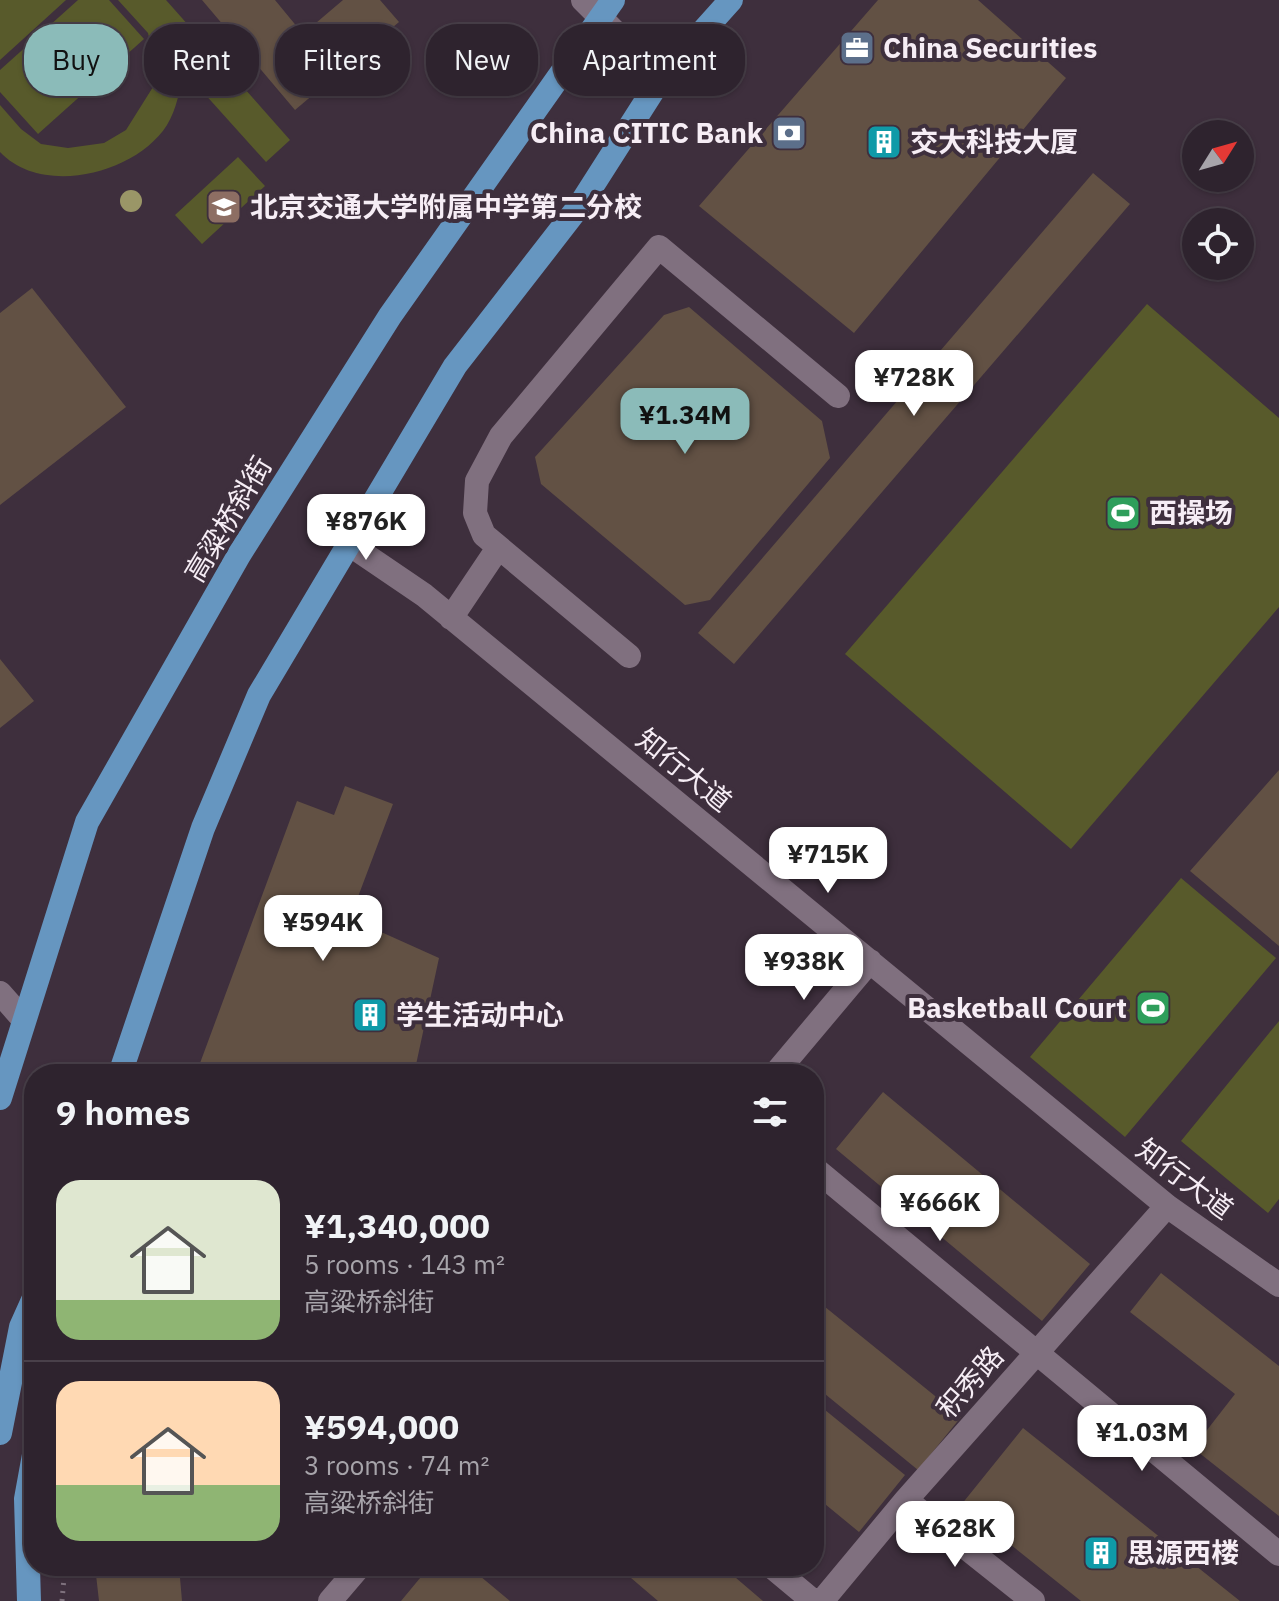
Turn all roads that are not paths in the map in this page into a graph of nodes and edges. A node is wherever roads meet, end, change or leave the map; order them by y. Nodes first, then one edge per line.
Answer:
1 (731, 0) edge
2 (598, 6) edge
3 (614, 24) edge
4 (709, 24) edge
5 (650, 96) edge
6 (838, 396) dead end
7 (349, 544) junction
8 (498, 548) junction
9 (451, 618) junction
10 (629, 656) dead end
11 (870, 961) junction
12 (0, 993) edge
13 (23, 1019) junction
14 (123, 1064) edge
15 (783, 1064) edge
16 (0, 1098) edge
17 (824, 1176) edge
18 (1167, 1206) junction
19 (1279, 1285) edge
20 (24, 1320) edge
21 (1035, 1354) junction
22 (0, 1433) edge
23 (906, 1500) junction
24 (1279, 1554) edge
25 (28, 1576) edge
26 (351, 1576) edge
27 (783, 1576) edge
28 (29, 1601) edge
29 (330, 1601) edge
30 (813, 1601) edge
31 (822, 1601) edge
32 (1033, 1601) edge

1 - 4 main road
2 - 3 street
2 - 13 main road, 高粱桥斜街
5 - 7 main road
6 - 8 street
7 - 9 street, 知行大道
7 - 14 main road
8 - 9 street
8 - 10 street
9 - 11 street, 知行大道
11 - 15 street
11 - 18 street, 知行大道
12 - 13 street
13 - 16 main road, 高粱桥斜街
17 - 21 street
18 - 19 street, 知行大道
18 - 21 street, 积秀路
20 - 22 main road
21 - 23 street, 积秀路
21 - 24 street
23 - 31 street, 积秀路
23 - 32 street
25 - 28 main road
26 - 29 street
27 - 30 street

